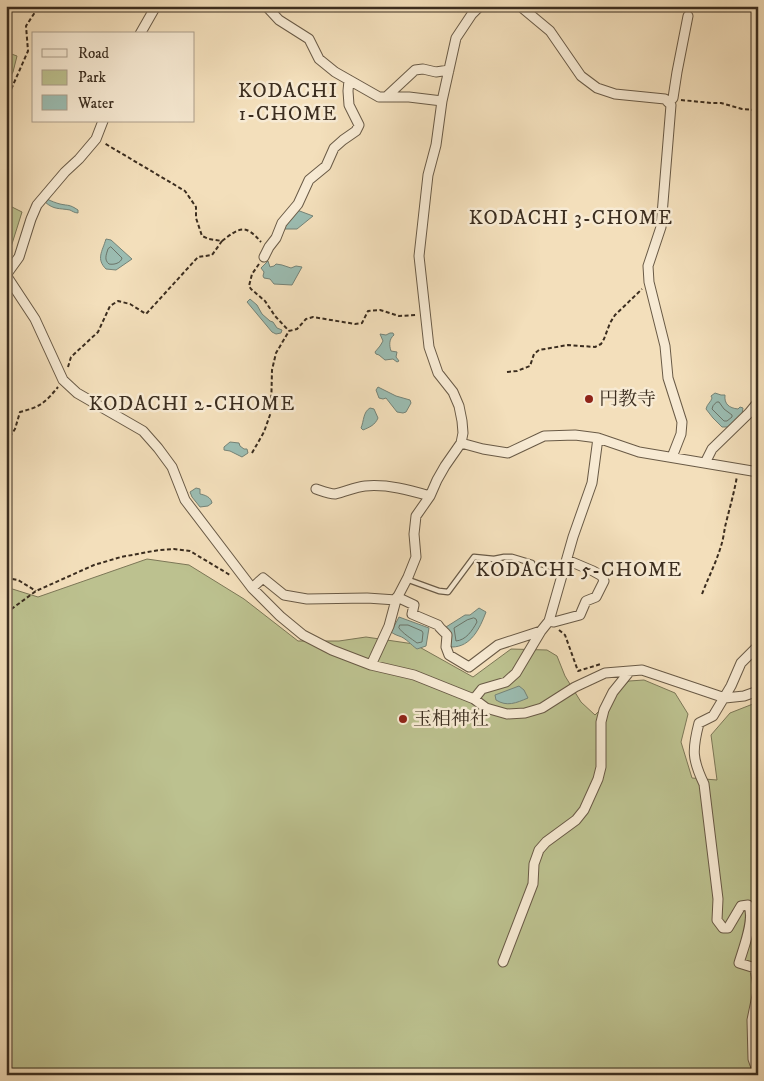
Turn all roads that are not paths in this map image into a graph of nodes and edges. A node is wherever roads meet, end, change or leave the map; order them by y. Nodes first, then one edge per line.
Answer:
1 (156, 6) edge
2 (266, 6) edge
3 (480, 6) edge
4 (520, 6) edge
5 (688, 16) dead end
6 (141, 32) edge
7 (449, 70) junction
8 (349, 80) junction
9 (386, 97) junction
10 (671, 100) junction
11 (442, 101) junction
12 (103, 122) edge
13 (264, 257) road end
14 (6, 275) edge
15 (758, 402) edge
16 (598, 438) junction
17 (461, 443) junction
18 (672, 457) junction
19 (705, 463) junction
20 (758, 472) edge
21 (316, 489) dead end
22 (430, 496) junction
23 (566, 560) junction
24 (562, 576) junction
25 (406, 579) junction
26 (252, 588) junction
27 (396, 598) junction
28 (552, 621) junction
29 (541, 631) junction
30 (758, 646) edge
31 (371, 665) junction
32 (630, 671) junction
33 (758, 691) edge
34 (474, 698) junction
35 (725, 698) junction
36 (503, 962) dead end
37 (758, 987) edge
38 (758, 991) edge
39 (758, 1073) edge

1 - 6 street
2 - 8 street
3 - 7 street
4 - 10 street
5 - 10 street
7 - 9 street
7 - 11 street
8 - 9 street
8 - 13 street
9 - 11 street
10 - 18 street
11 - 17 street
12 - 14 street
14 - 26 street
15 - 19 street
16 - 17 street
16 - 18 street
16 - 23 street
17 - 22 street
18 - 19 street
19 - 20 street
21 - 22 street
22 - 25 street
23 - 24 street
23 - 28 street
24 - 25 lane
24 - 28 street
25 - 27 street
26 - 27 street
26 - 31 street
27 - 29 street
27 - 31 street
28 - 29 street
29 - 34 street
30 - 35 street
31 - 34 street
32 - 34 street
32 - 35 street
32 - 36 street
33 - 35 street
35 - 37 street
38 - 39 street

